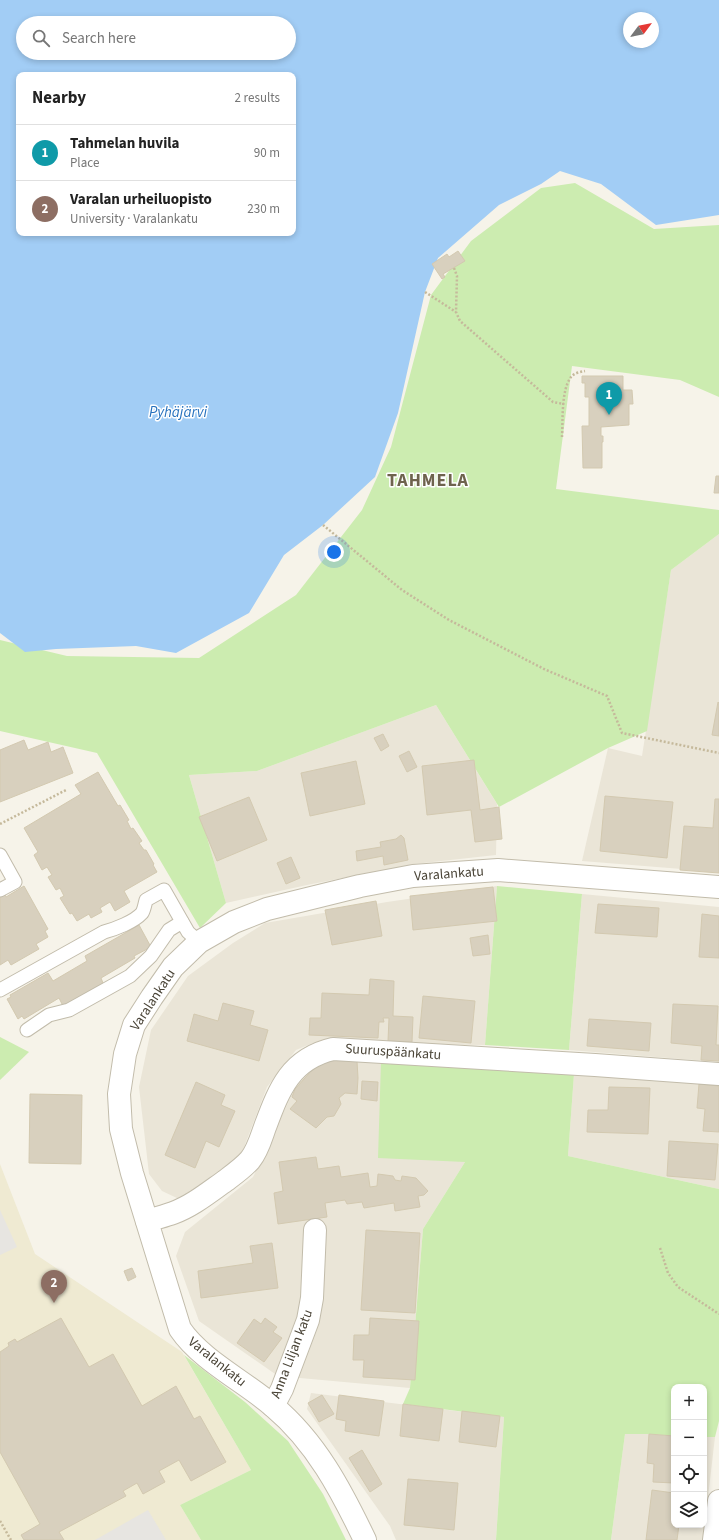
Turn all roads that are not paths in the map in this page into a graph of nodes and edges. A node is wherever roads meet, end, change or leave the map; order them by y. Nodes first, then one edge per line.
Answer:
1 (0, 855) edge
2 (719, 887) edge
3 (0, 890) edge
4 (182, 922) junction
5 (199, 942) junction
6 (0, 990) edge
7 (27, 1030) dead end
8 (719, 1074) edge
9 (147, 1221) junction
10 (315, 1230) dead end
11 (273, 1406) junction
12 (719, 1500) edge
13 (364, 1540) edge
14 (714, 1540) edge

1 - 3 lane
2 - 5 street, Varalankatu
4 - 5 lane
4 - 6 lane
4 - 7 lane
5 - 9 street, Varalankatu
8 - 9 street, Suuruspäänkatu
9 - 11 street, Varalankatu
10 - 11 street, Anna Liljan katu
11 - 13 street, Varalankatu
12 - 14 street

